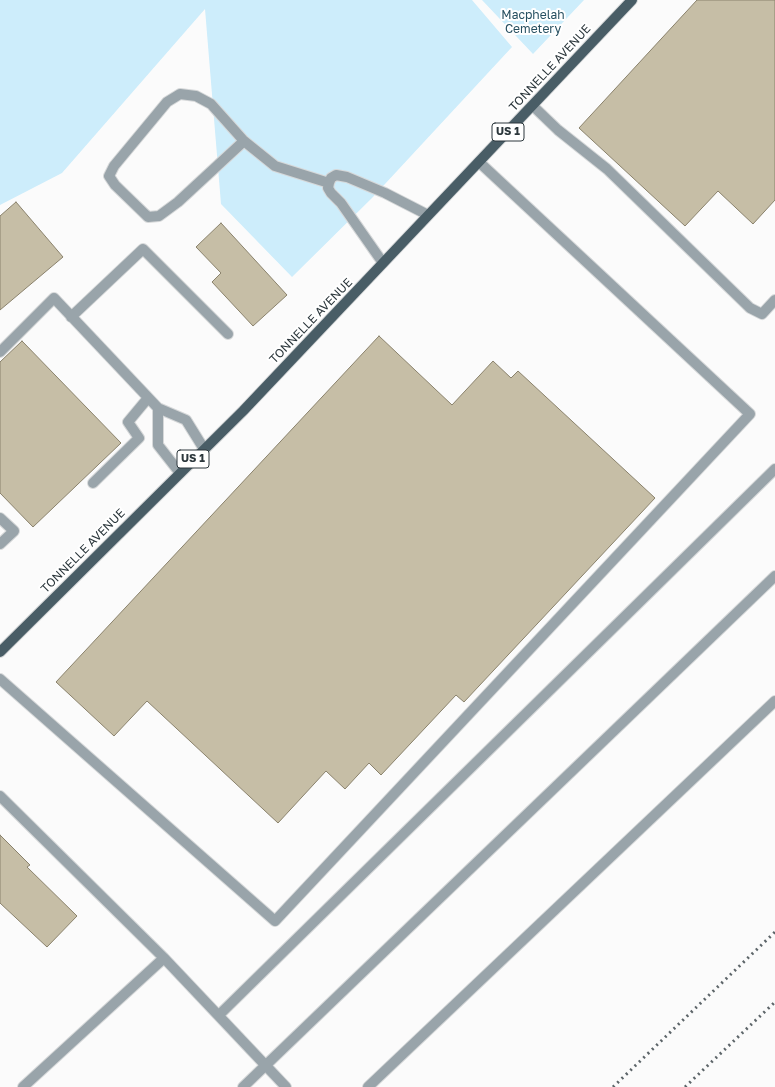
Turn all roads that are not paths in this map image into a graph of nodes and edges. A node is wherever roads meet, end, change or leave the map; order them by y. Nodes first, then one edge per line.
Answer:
1 (632, 0) edge
2 (532, 106) junction
3 (244, 141) junction
4 (479, 162) junction
5 (329, 183) junction
6 (428, 216) junction
7 (383, 263) junction
8 (775, 300) edge
9 (71, 317) junction
10 (228, 334) dead end
11 (0, 352) edge
12 (148, 398) junction
13 (158, 408) junction
14 (204, 449) junction
15 (775, 469) edge
16 (180, 472) junction
17 (93, 483) dead end
18 (0, 518) edge
19 (0, 544) edge
20 (775, 576) edge
21 (0, 652) edge
22 (0, 679) edge
23 (775, 701) edge
24 (0, 796) edge
25 (164, 958) junction
26 (219, 1015) junction
27 (266, 1066) junction
28 (23, 1087) edge
29 (243, 1087) edge
30 (286, 1087) edge
31 (368, 1087) edge

1 - 2 main road, TONNELLE AVENUE / US 1
2 - 4 main road, TONNELLE AVENUE / US 1
2 - 8 lane
3 - 3 lane
3 - 5 lane
4 - 6 main road, TONNELLE AVENUE / US 1
4 - 22 lane
5 - 6 lane
5 - 7 lane
6 - 7 main road, TONNELLE AVENUE / US 1
7 - 14 main road, TONNELLE AVENUE / US 1
9 - 10 lane
9 - 11 lane
9 - 12 lane
12 - 13 lane
12 - 17 lane
13 - 14 lane
13 - 16 lane
14 - 16 main road, TONNELLE AVENUE / US 1
15 - 26 lane
16 - 21 main road, TONNELLE AVENUE / US 1
18 - 19 lane
20 - 27 lane
23 - 31 lane
24 - 25 lane
25 - 26 lane
25 - 28 lane
26 - 27 lane
27 - 29 lane
27 - 30 lane

